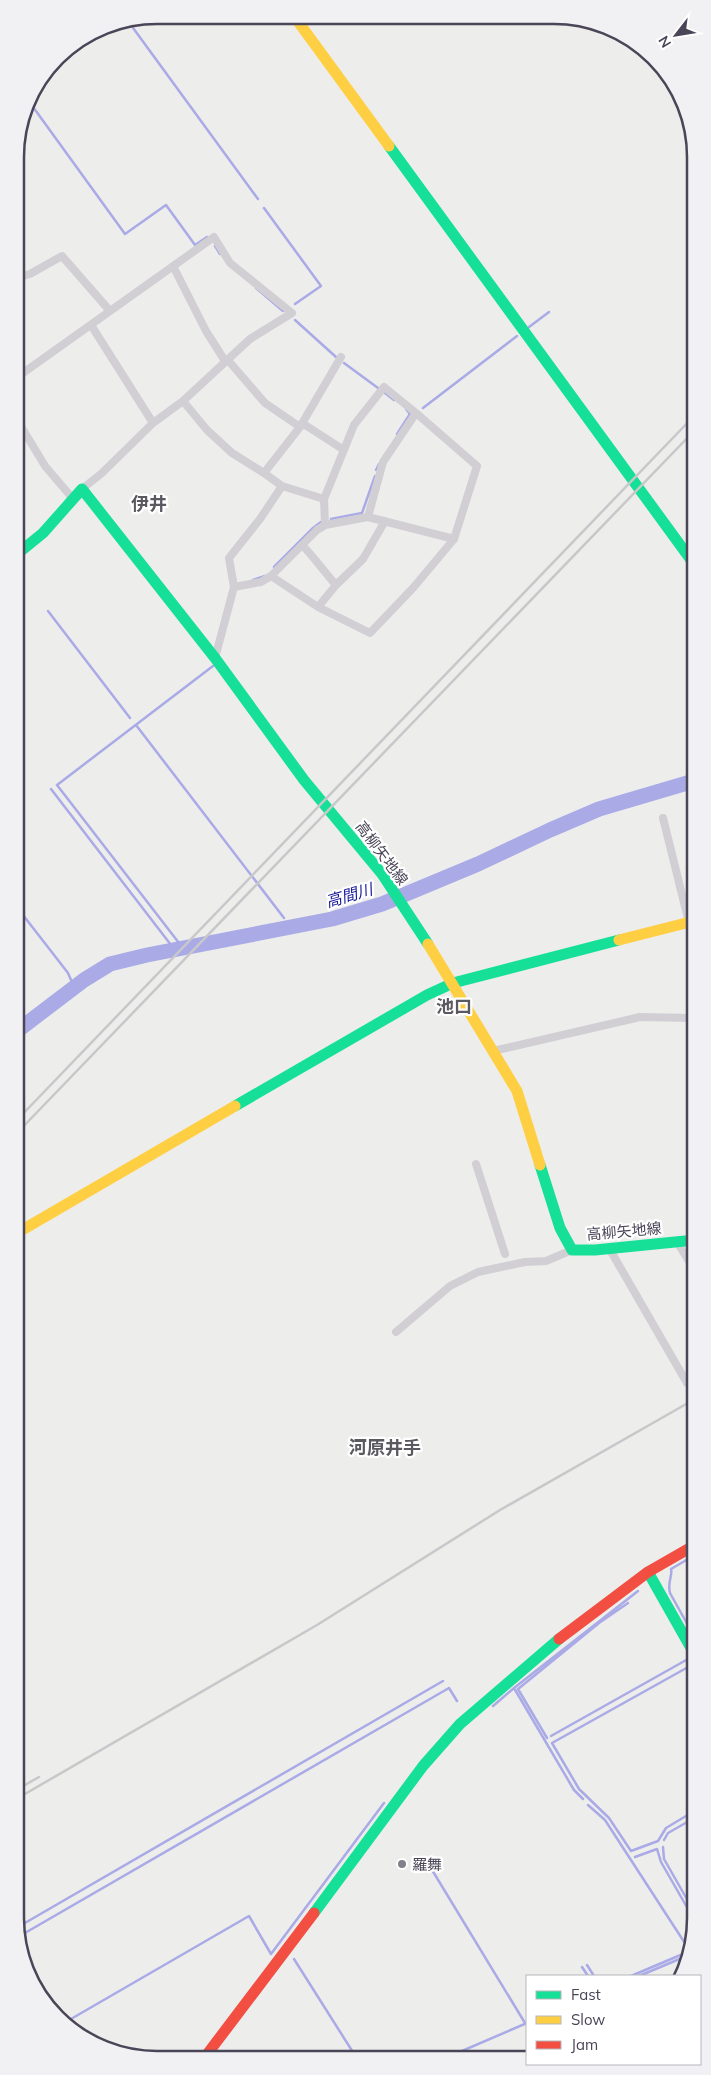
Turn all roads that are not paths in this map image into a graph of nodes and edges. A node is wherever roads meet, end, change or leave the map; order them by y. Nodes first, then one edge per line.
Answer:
1 (300, 24) edge
2 (173, 266) junction
3 (24, 276) edge
4 (110, 311) junction
5 (91, 326) junction
6 (341, 357) dead end
7 (226, 360) junction
8 (24, 372) edge
9 (183, 401) junction
10 (416, 413) junction
11 (153, 423) junction
12 (301, 425) junction
13 (24, 431) edge
14 (344, 450) junction
15 (264, 474) junction
16 (282, 486) junction
17 (82, 489) junction
18 (324, 499) junction
19 (74, 500) junction
20 (368, 517) junction
21 (385, 521) junction
22 (325, 525) junction
23 (454, 539) junction
24 (302, 545) junction
25 (24, 551) edge
26 (687, 554) edge
27 (271, 576) junction
28 (336, 585) junction
29 (234, 587) junction
30 (318, 607) junction
31 (215, 658) junction
32 (663, 818) dead end
33 (687, 903) edge
34 (687, 922) edge
35 (453, 983) junction
36 (687, 1018) edge
37 (493, 1051) junction
38 (476, 1164) dead end
39 (24, 1229) edge
40 (687, 1241) edge
41 (677, 1242) junction
42 (609, 1248) junction
43 (572, 1250) junction
44 (505, 1254) dead end
45 (687, 1258) edge
46 (396, 1332) dead end
47 (687, 1382) edge
48 (687, 1550) edge
49 (648, 1572) junction
50 (687, 1641) edge
51 (210, 2051) edge

1 - 26 main road
2 - 4 street
2 - 7 street
2 - 7 street
3 - 4 street
4 - 5 street
5 - 8 street
5 - 11 street
6 - 12 street
7 - 9 street
7 - 12 street
9 - 11 street
9 - 15 street
10 - 14 street
10 - 20 street
10 - 23 street
11 - 17 street
12 - 14 street
12 - 15 street
13 - 19 street
14 - 18 street
15 - 16 street
16 - 18 street
16 - 29 street
17 - 19 main road
17 - 31 main road, 高柳矢地線
18 - 22 street
19 - 25 main road
20 - 21 street
20 - 22 street
21 - 23 street
21 - 28 street
22 - 24 street
23 - 30 street
24 - 27 street
24 - 28 street
27 - 29 street
27 - 30 street
28 - 30 street
29 - 31 street
31 - 35 main road, 高柳矢地線
32 - 33 street
34 - 35 main road
35 - 37 main road, 高柳矢地線
35 - 39 main road
36 - 37 street
37 - 43 main road, 高柳矢地線
38 - 44 street
40 - 41 main road, 高柳矢地線
41 - 42 main road, 高柳矢地線
41 - 45 street
42 - 43 main road, 高柳矢地線
42 - 47 street
43 - 46 street
48 - 49 main road
49 - 50 main road
49 - 51 main road

